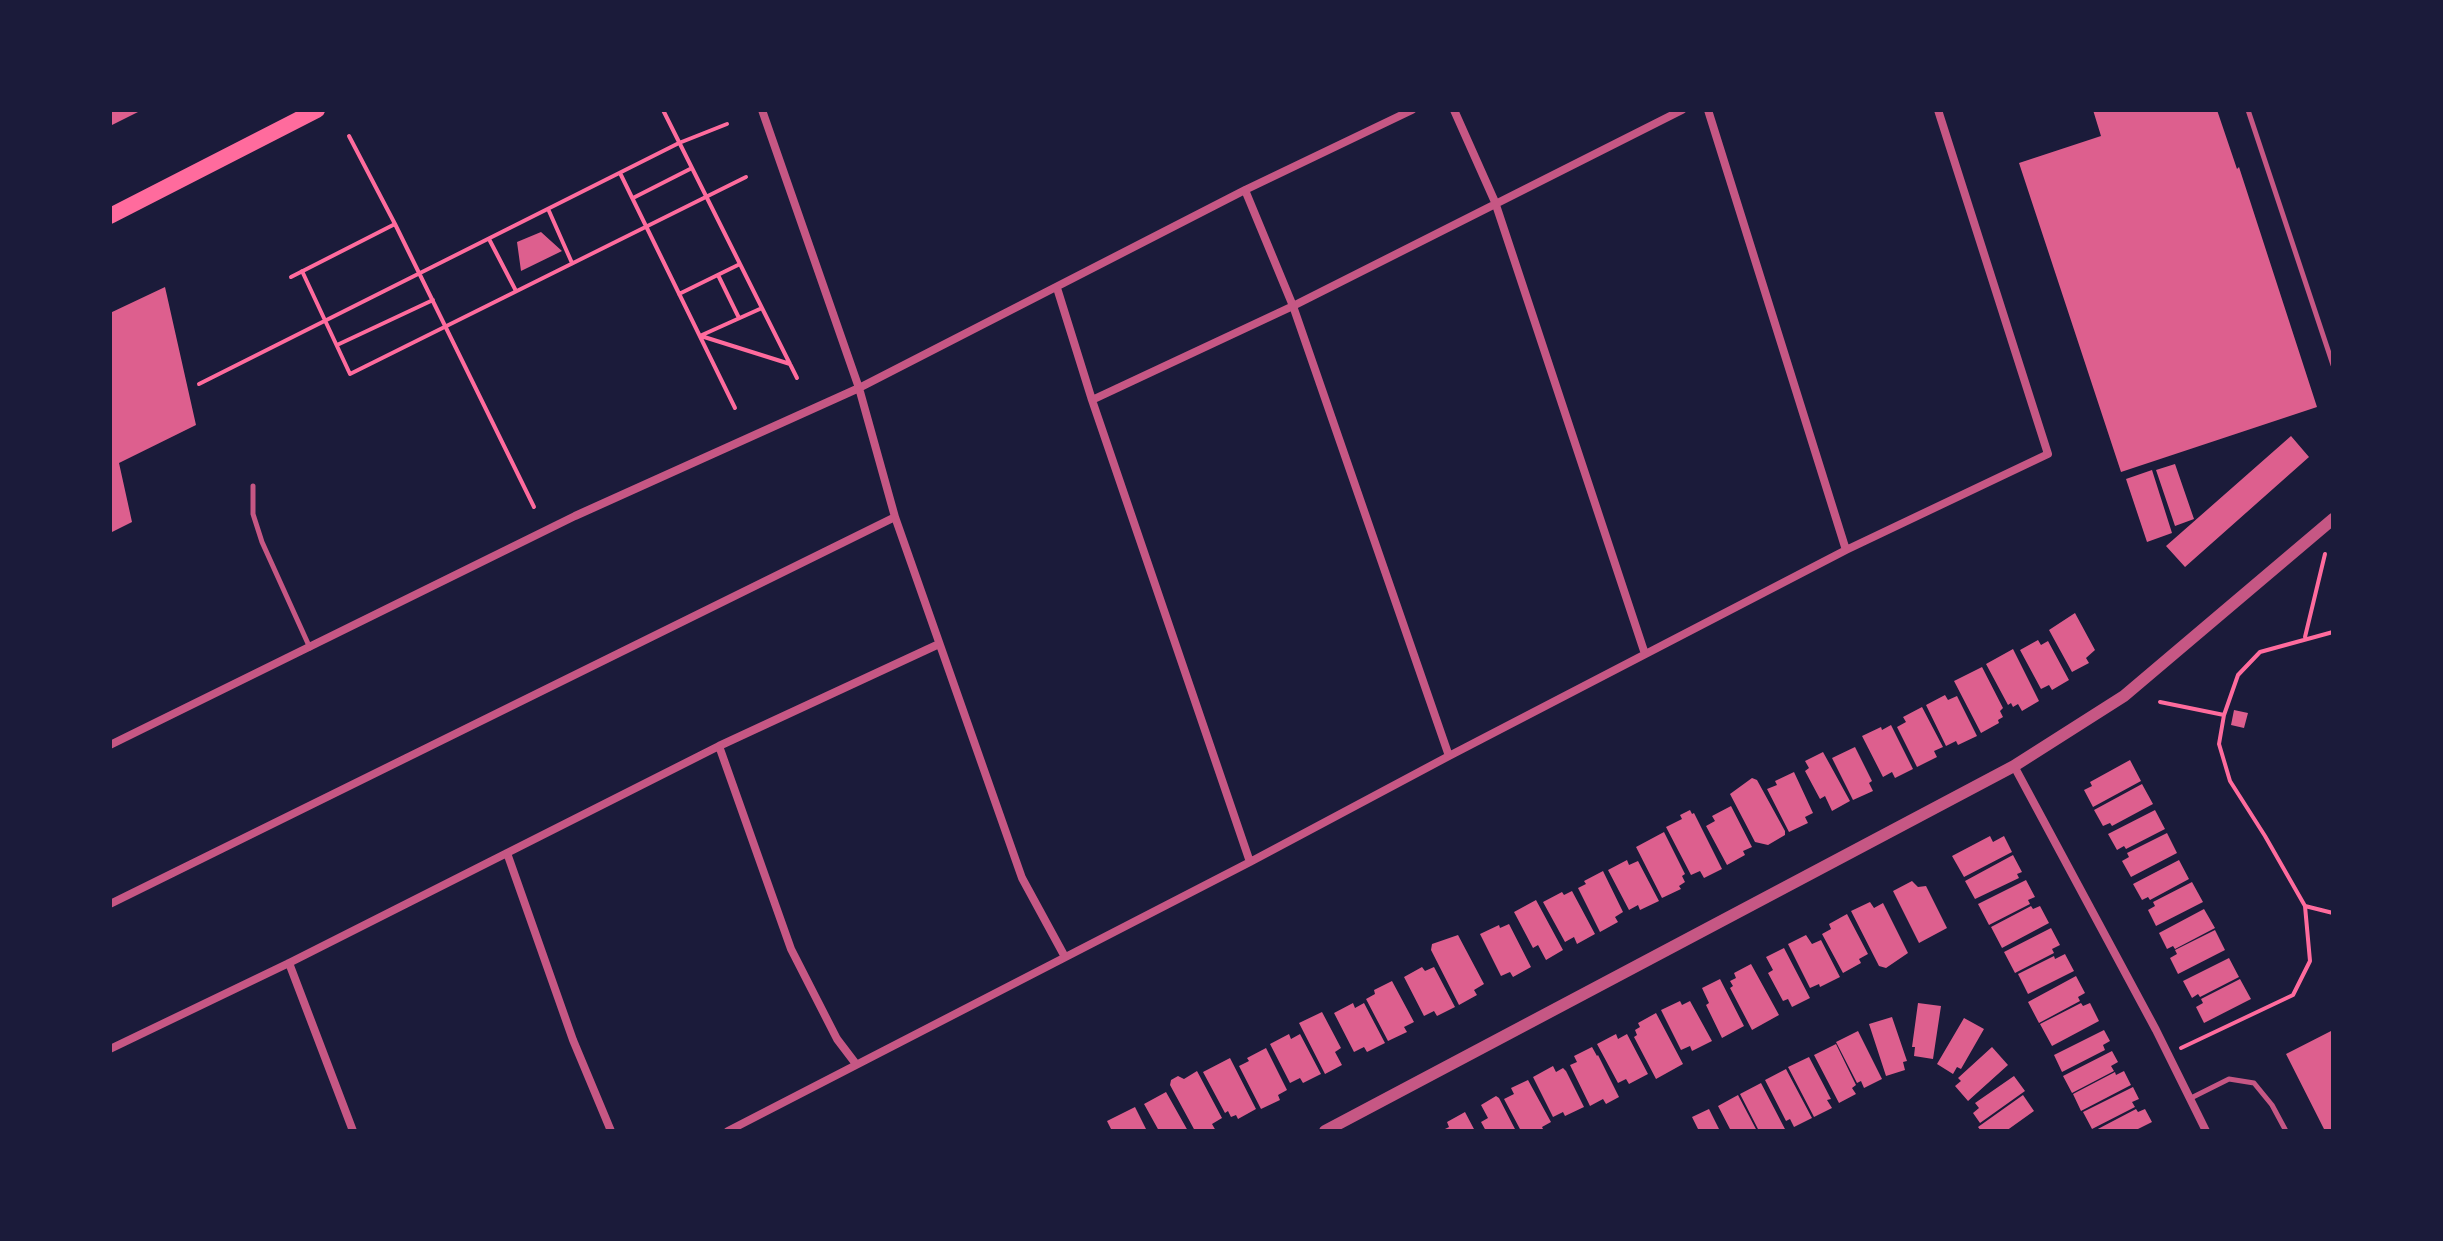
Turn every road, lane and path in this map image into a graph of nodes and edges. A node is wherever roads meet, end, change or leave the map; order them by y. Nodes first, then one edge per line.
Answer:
1 (317, 110) edge
2 (663, 110) edge
3 (762, 110) edge
4 (1412, 110) edge
5 (1454, 110) edge
6 (1682, 110) edge
7 (1708, 110) edge
8 (1938, 110) edge
9 (2248, 110) edge
10 (727, 124) dead end
11 (349, 136) dead end
12 (679, 143) junction
13 (692, 168) junction
14 (620, 173) junction
15 (746, 177) dead end
16 (1245, 190) junction
17 (706, 197) junction
18 (633, 198) junction
19 (1495, 202) junction
20 (549, 211) junction
21 (110, 216) edge
22 (395, 224) junction
23 (646, 227) junction
24 (489, 239) junction
25 (572, 264) junction
26 (740, 264) junction
27 (302, 271) junction
28 (420, 273) junction
29 (718, 275) junction
30 (291, 277) dead end
31 (1057, 288) junction
32 (516, 291) junction
33 (679, 294) junction
34 (433, 300) junction
35 (1293, 306) junction
36 (762, 308) junction
37 (739, 318) junction
38 (326, 321) junction
39 (446, 326) junction
40 (700, 336) junction
41 (337, 345) junction
42 (790, 364) junction
43 (2333, 365) edge
44 (797, 378) dead end
45 (199, 384) dead end
46 (859, 388) junction
47 (1092, 400) junction
48 (735, 408) dead end
49 (253, 486) dead end
50 (534, 507) dead end
51 (895, 517) junction
52 (2333, 519) edge
53 (1846, 550) junction
54 (2325, 554) dead end
55 (2333, 632) edge
56 (2305, 638) junction
57 (939, 644) junction
58 (310, 648) junction
59 (1645, 654) junction
60 (2160, 702) dead end
61 (2224, 715) junction
62 (110, 745) edge
63 (719, 746) junction
64 (1449, 756) junction
65 (2014, 766) junction
66 (507, 853) junction
67 (1250, 862) junction
68 (110, 904) edge
69 (2305, 906) junction
70 (2333, 913) edge
71 (1065, 957) junction
72 (289, 963) junction
73 (110, 1049) edge
74 (2168, 1054) junction
75 (856, 1064) junction
76 (2190, 1098) junction
77 (353, 1131) edge
78 (611, 1131) edge
79 (728, 1131) edge
80 (1325, 1131) edge
81 (2206, 1131) edge
82 (2286, 1131) edge

1 - 21 main road
2 - 12 path
3 - 46 street
4 - 16 street
5 - 19 street
6 - 19 street
7 - 53 street
8 - 53 street
9 - 43 lane
10 - 12 path
11 - 22 path
12 - 13 path
12 - 14 path
13 - 17 path
13 - 18 path
14 - 18 path
14 - 20 path
15 - 17 path
16 - 31 street
16 - 35 street
17 - 23 path
17 - 26 path
18 - 23 path
19 - 35 street
19 - 59 street
20 - 24 path
20 - 25 path
22 - 27 path
22 - 28 path
23 - 25 path
23 - 33 path
24 - 28 path
24 - 32 path
25 - 32 path
26 - 29 path
26 - 36 path
27 - 30 path
27 - 38 path
28 - 34 path
28 - 38 path
29 - 33 path
29 - 37 path
31 - 46 street
31 - 47 street
32 - 39 path
33 - 40 path
34 - 39 path
34 - 41 path
35 - 47 street
35 - 64 street
36 - 37 path
36 - 42 path
37 - 40 path
38 - 41 path
38 - 45 path
39 - 41 path
39 - 50 path
40 - 42 path
40 - 48 path
42 - 44 path
46 - 51 street
46 - 58 street
47 - 67 street
49 - 58 lane
51 - 57 street
51 - 68 street
52 - 65 street
53 - 59 street
54 - 56 path
55 - 56 path
56 - 61 path
57 - 63 street
57 - 71 street
58 - 62 street
59 - 64 street
60 - 61 path
61 - 69 path
63 - 66 street
63 - 75 street
64 - 67 street
65 - 74 street
65 - 80 street
66 - 72 street
66 - 78 street
67 - 71 street
69 - 70 path
69 - 74 path
71 - 75 street
72 - 73 street
72 - 77 street
74 - 76 street
75 - 79 street
76 - 81 street
76 - 82 lane

